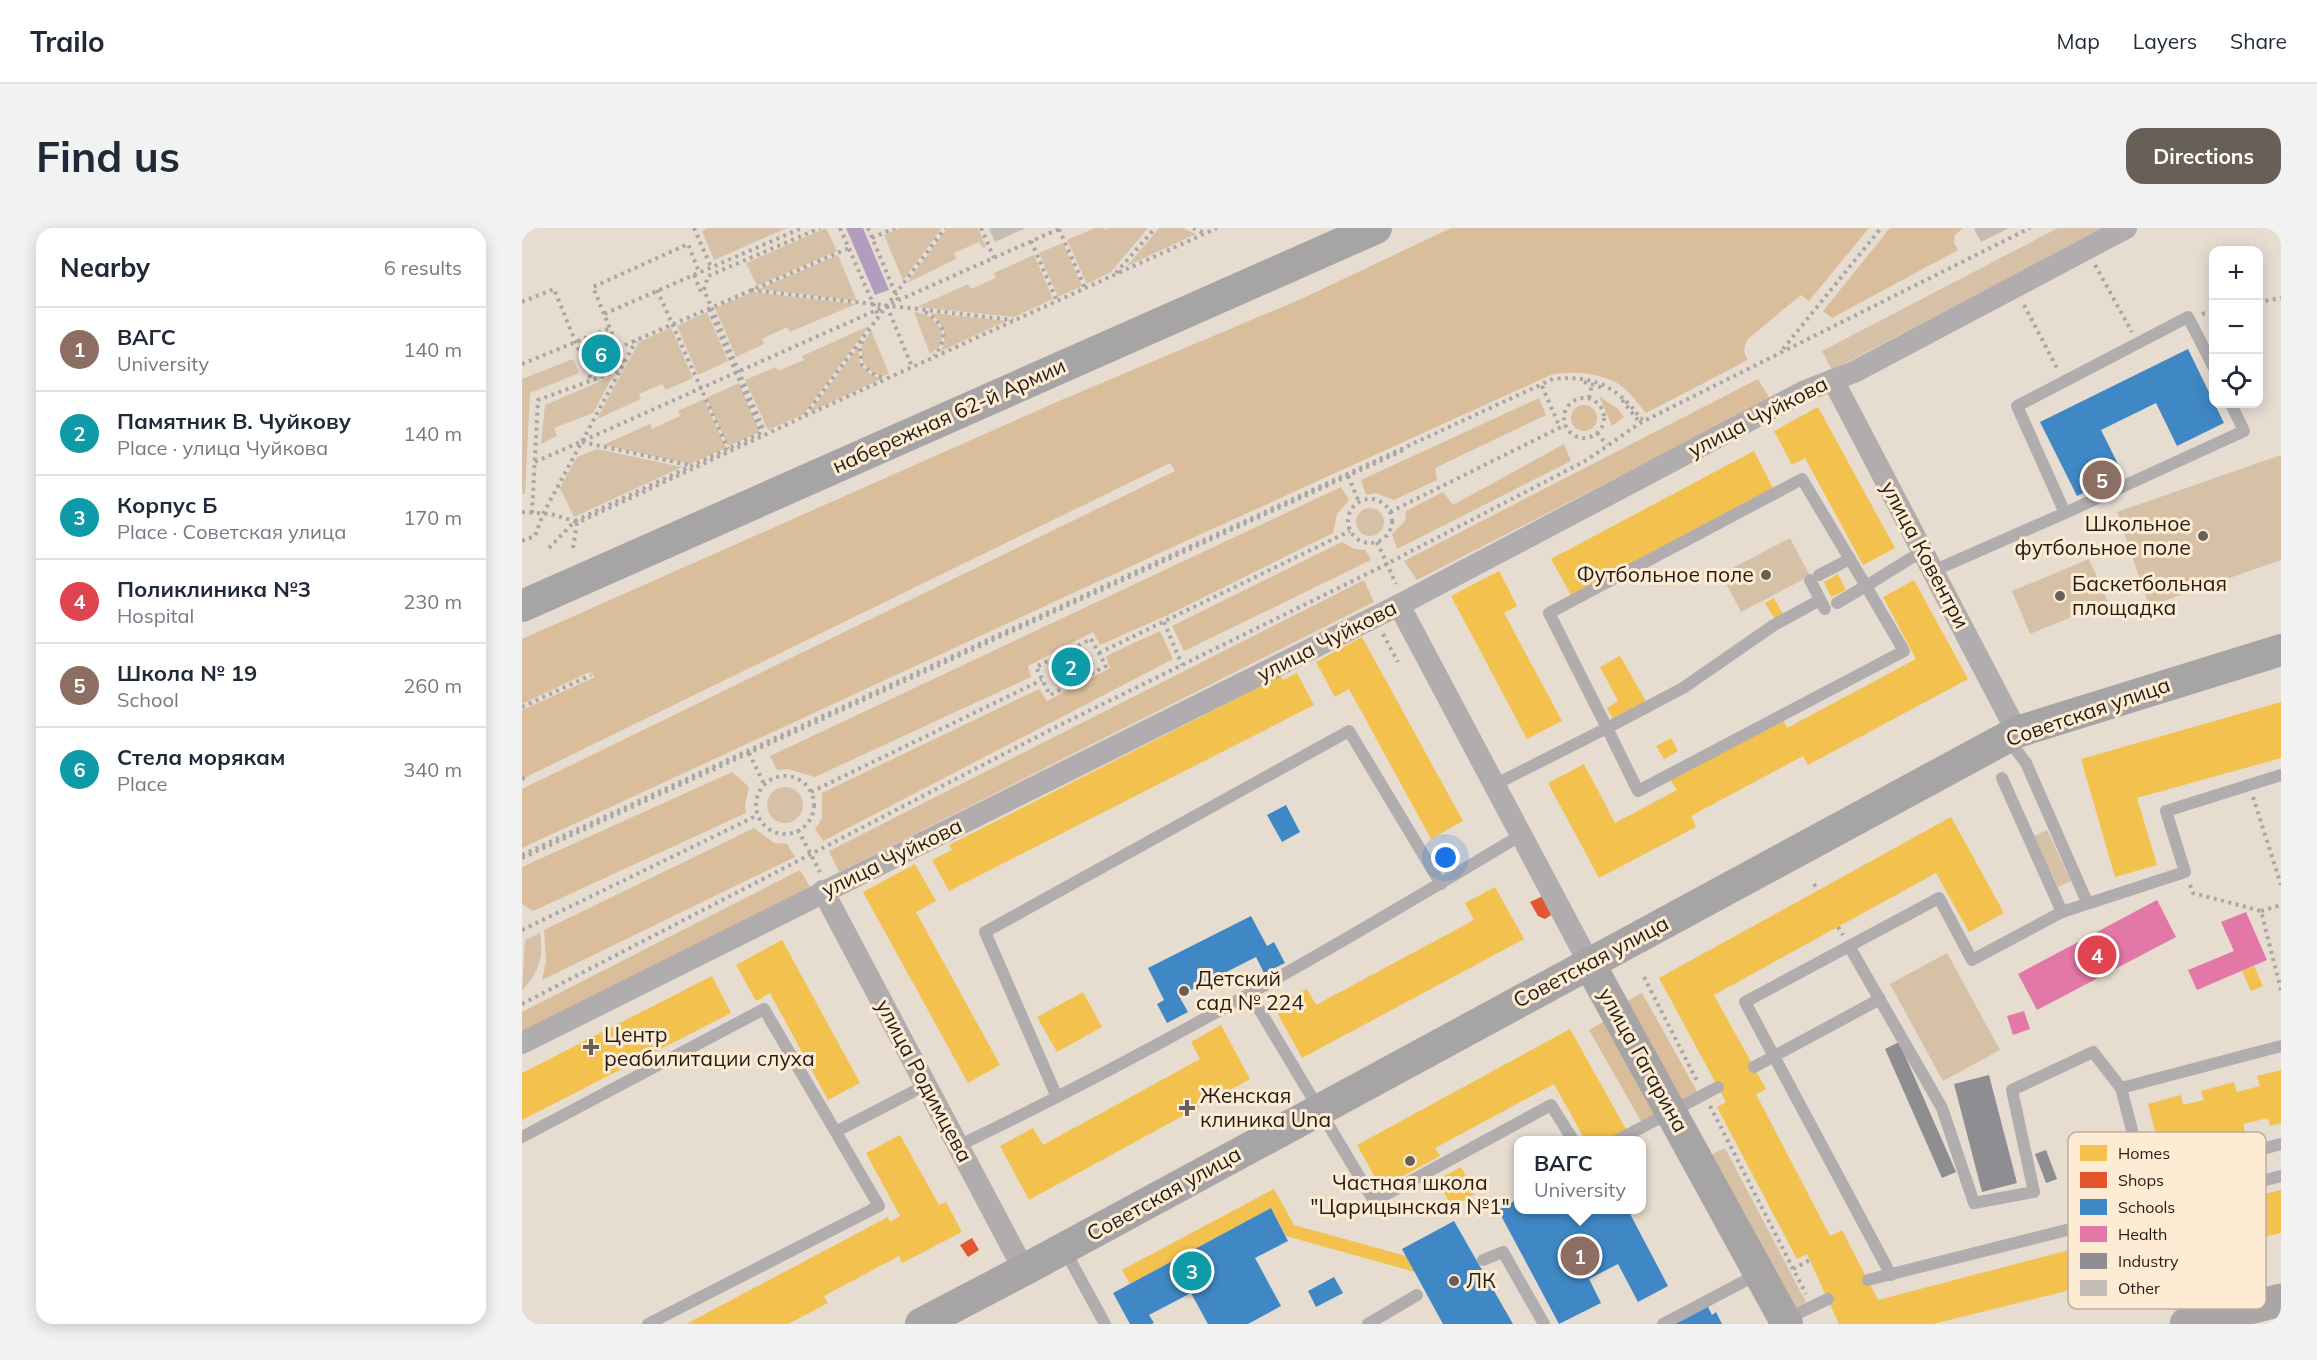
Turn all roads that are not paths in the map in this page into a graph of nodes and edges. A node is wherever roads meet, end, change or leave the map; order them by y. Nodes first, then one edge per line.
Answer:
1 (1376, 228) edge
2 (2126, 228) edge
3 (2209, 358) edge
4 (1833, 380) junction
5 (2233, 408) edge
6 (2065, 513) junction
7 (1850, 559) junction
8 (1929, 562) junction
9 (1866, 586) junction
10 (1397, 594) junction
11 (1837, 603) dead end
12 (522, 606) edge
13 (2281, 650) edge
14 (1607, 728) junction
15 (2012, 734) junction
16 (2281, 775) edge
17 (2002, 778) dead end
18 (1494, 785) junction
19 (1521, 835) junction
20 (1441, 884) junction
21 (823, 891) junction
22 (2087, 902) junction
23 (2062, 912) junction
24 (1849, 946) junction
25 (1589, 963) junction
26 (1250, 994) junction
27 (1880, 999) junction
28 (522, 1043) edge
29 (2281, 1046) edge
30 (1774, 1056) junction
31 (1754, 1067) dead end
32 (926, 1085) junction
33 (1718, 1087) dead end
34 (2121, 1088) junction
35 (1057, 1097) junction
36 (1320, 1109) junction
37 (1671, 1112) junction
38 (837, 1131) junction
39 (2133, 1132) edge
40 (1570, 1136) edge
41 (1626, 1136) edge
42 (522, 1137) edge
43 (2281, 1144) edge
44 (958, 1146) junction
45 (2266, 1148) edge
46 (2281, 1176) edge
47 (2266, 1180) edge
48 (2068, 1230) edge
49 (1064, 1249) junction
50 (1483, 1260) dead end
51 (1024, 1270) junction
52 (1760, 1273) junction
53 (1891, 1275) junction
54 (1868, 1280) dead end
55 (1417, 1295) dead end
56 (1828, 1299) dead end
57 (2281, 1300) edge
58 (2266, 1304) edge
59 (2245, 1309) edge
60 (1795, 1317) edge
61 (648, 1324) edge
62 (921, 1324) edge
63 (1105, 1324) edge
64 (1368, 1324) edge
65 (1544, 1324) edge
66 (1663, 1324) edge
67 (2186, 1324) edge

1 - 12 street, набережная 62-й Армии
2 - 4 street, улица Чуйкова
3 - 6 lane
4 - 8 street, улица Ковентри
4 - 10 street, улица Чуйкова
5 - 6 lane
6 - 8 lane
7 - 9 lane
7 - 14 lane
7 - 14 lane
8 - 9 lane
8 - 15 street, улица Ковентри
9 - 11 lane
9 - 14 lane
10 - 18 street, улица Гагарина
10 - 21 street, улица Чуйкова
13 - 15 street, Советская улица
14 - 18 lane
15 - 22 lane
15 - 25 street, Советская улица
16 - 22 lane
17 - 23 lane
18 - 19 street, улица Гагарина
19 - 20 lane
19 - 25 street, улица Гагарина
20 - 26 lane
20 - 35 lane
21 - 28 street, улица Чуйкова
21 - 32 street, улица Родимцева
22 - 23 lane
23 - 24 lane
24 - 27 lane
24 - 30 lane
25 - 36 street, Советская улица
25 - 37 street, улица Гагарина
26 - 35 lane
26 - 36 lane
27 - 30 lane
27 - 34 lane
29 - 34 lane
30 - 31 lane
30 - 53 lane
32 - 38 lane
32 - 44 street, улица Родимцева
33 - 37 lane
34 - 39 lane
35 - 44 lane
36 - 40 lane
36 - 49 street, Советская улица
37 - 41 lane
37 - 52 street, улица Гагарина
38 - 42 lane
38 - 61 lane
43 - 45 lane
44 - 51 street, улица Родимцева
46 - 47 lane
48 - 53 lane
49 - 51 street, Советская улица
49 - 63 lane
50 - 65 lane
51 - 62 street, Советская улица
52 - 60 street, улица Гагарина
52 - 66 lane
53 - 54 lane
55 - 64 lane
56 - 60 lane
57 - 58 main road
59 - 67 main road

